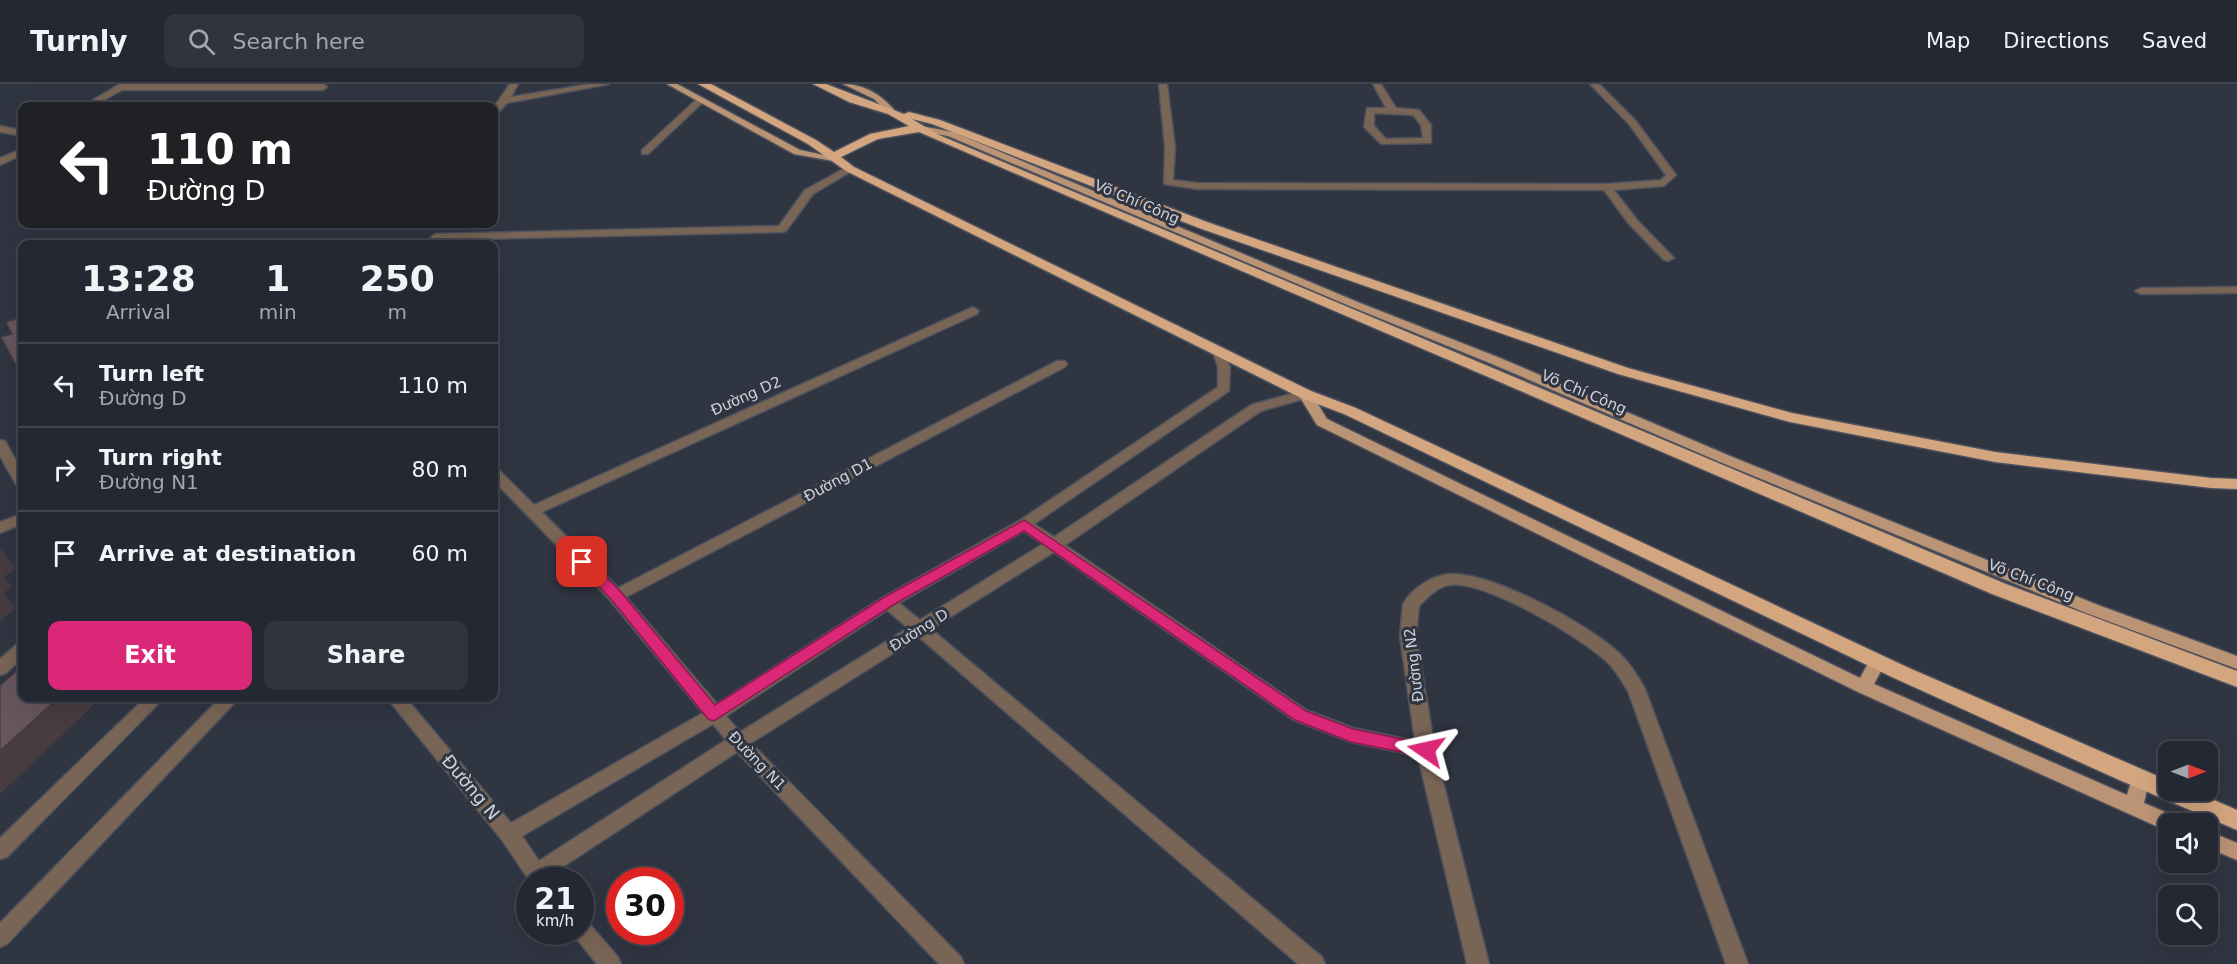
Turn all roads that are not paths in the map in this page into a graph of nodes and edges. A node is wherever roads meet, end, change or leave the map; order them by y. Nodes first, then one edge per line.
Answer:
1 (514, 84) edge
2 (605, 84) edge
3 (671, 84) edge
4 (703, 84) edge
5 (818, 84) edge
6 (846, 84) edge
7 (1163, 84) edge
8 (1377, 84) edge
9 (1594, 84) edge
10 (124, 85) edge
11 (322, 87) dead end
12 (722, 94) junction
13 (504, 101) junction
14 (700, 101) junction
15 (94, 102) edge
16 (498, 108) edge
17 (1392, 110) junction
18 (892, 112) junction
19 (0, 129) edge
20 (921, 129) junction
21 (18, 133) edge
22 (812, 142) junction
23 (645, 152) dead end
24 (18, 154) edge
25 (833, 158) junction
26 (0, 162) edge
27 (850, 169) junction
28 (1607, 188) junction
29 (436, 237) dead end
30 (1668, 258) dead end
31 (2237, 290) edge
32 (2141, 291) dead end
33 (973, 311) dead end
34 (1219, 352) junction
35 (1060, 364) dead end
36 (1305, 394) junction
37 (0, 444) edge
38 (18, 476) edge
39 (498, 477) edge
40 (2237, 484) edge
41 (532, 511) junction
42 (18, 521) edge
43 (1024, 524) junction
44 (0, 528) edge
45 (1056, 544) junction
46 (616, 596) junction
47 (888, 602) junction
48 (921, 629) junction
49 (18, 653) edge
50 (1877, 662) junction
51 (2237, 663) edge
52 (0, 669) edge
53 (2237, 679) edge
54 (1864, 687) junction
55 (151, 702) edge
56 (226, 702) edge
57 (399, 702) edge
58 (714, 715) junction
59 (738, 742) junction
60 (1426, 750) junction
61 (2140, 780) junction
62 (2134, 807) junction
63 (2158, 818) edge
64 (2237, 820) edge
65 (509, 834) junction
66 (2218, 843) edge
67 (0, 851) edge
68 (2237, 852) edge
69 (531, 867) edge
70 (553, 867) edge
71 (0, 937) edge
72 (594, 945) edge
73 (610, 964) edge
74 (953, 964) edge
75 (1314, 964) edge
76 (1478, 964) edge
77 (1737, 964) edge

1 - 13 street
2 - 13 street
3 - 14 main road
4 - 12 highway
5 - 18 highway, Võ Chí Công
6 - 18 main road, Võ Chí Công
7 - 28 street
8 - 17 street
9 - 28 street
10 - 11 street
10 - 15 street
12 - 14 main road
12 - 22 highway
13 - 16 street
14 - 23 street
14 - 25 main road
17 - 17 street
18 - 20 highway, Võ Chí Công
18 - 22 highway
18 - 40 highway
19 - 21 street
20 - 25 highway
20 - 51 main road, Võ Chí Công
20 - 53 highway, Võ Chí Công
22 - 25 highway
24 - 26 street
25 - 27 highway
27 - 29 street
27 - 34 highway
28 - 30 street
31 - 32 street
33 - 41 street, Đường D2
34 - 36 highway
34 - 43 street
35 - 46 street, Đường D1
36 - 45 street, Đường D
36 - 50 highway
36 - 54 main road
37 - 38 street
39 - 41 street, Đường N1
41 - 46 street, Đường N1
42 - 44 street
43 - 45 street
43 - 47 street
45 - 48 street, Đường D
45 - 60 street
46 - 58 street, Đường N1
47 - 48 street
47 - 58 street
48 - 59 street, Đường D
48 - 75 street
49 - 52 street
50 - 54 main road
50 - 61 highway
54 - 62 main road
55 - 67 street
56 - 71 street
57 - 65 street, Đường N
58 - 59 street, Đường N1
58 - 65 street
59 - 70 street, Đường D
59 - 74 street, Đường N1
60 - 76 street, Đường N2
60 - 77 street, Đường N2
61 - 62 main road
61 - 64 highway
62 - 63 main road
65 - 69 street, Đường N
66 - 68 main road
72 - 73 street

